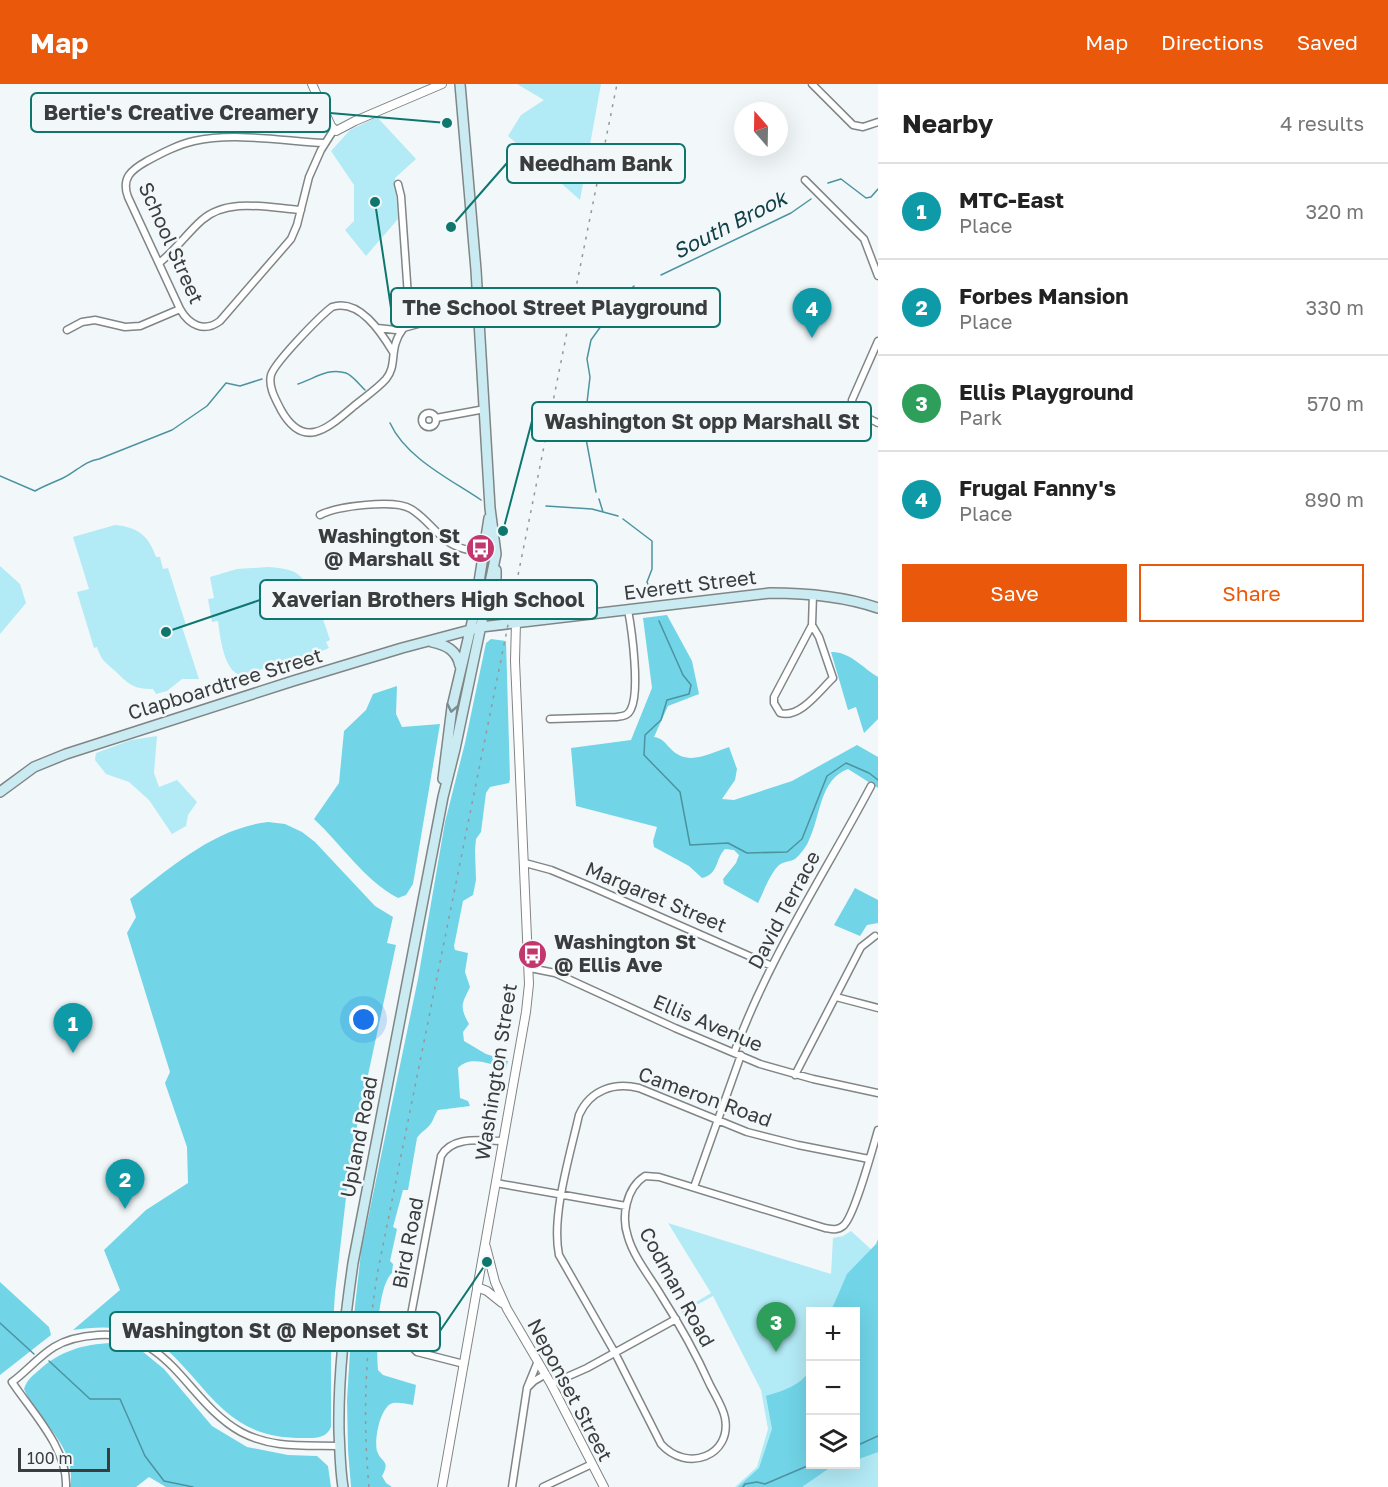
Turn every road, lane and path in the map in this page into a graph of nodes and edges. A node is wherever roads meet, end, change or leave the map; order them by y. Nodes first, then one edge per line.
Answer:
1 (312, 84) edge
2 (442, 84) edge
3 (460, 84) edge
4 (812, 84) edge
5 (878, 122) edge
6 (333, 130) junction
7 (324, 143) junction
8 (805, 180) dead end
9 (398, 184) dead end
10 (301, 210) junction
11 (159, 263) junction
12 (878, 276) edge
13 (180, 309) junction
14 (479, 316) junction
15 (376, 327) junction
16 (407, 327) junction
17 (67, 330) dead end
18 (878, 341) edge
19 (393, 352) junction
20 (485, 409) junction
21 (436, 418) dead end
22 (878, 423) edge
23 (490, 508) junction
24 (320, 515) dead end
25 (485, 553) junction
26 (496, 554) junction
27 (813, 594) junction
28 (878, 608) edge
29 (628, 610) junction
30 (516, 622) junction
31 (812, 625) junction
32 (481, 627) junction
33 (469, 630) junction
34 (430, 641) junction
35 (460, 670) junction
36 (550, 719) dead end
37 (871, 786) dead end
38 (0, 792) edge
39 (442, 797) junction
40 (525, 863) junction
41 (875, 936) dead end
42 (772, 966) junction
43 (530, 968) junction
44 (836, 997) junction
45 (878, 1008) edge
46 (737, 1054) junction
47 (795, 1075) junction
48 (878, 1093) edge
49 (718, 1121) junction
50 (878, 1130) edge
51 (503, 1141) junction
52 (869, 1159) junction
53 (496, 1182) junction
54 (694, 1187) junction
55 (562, 1193) junction
56 (626, 1206) junction
57 (485, 1244) junction
58 (495, 1282) junction
59 (477, 1284) junction
60 (507, 1309) junction
61 (676, 1319) junction
62 (615, 1353) junction
63 (538, 1361) junction
64 (464, 1364) junction
65 (546, 1374) junction
66 (551, 1384) junction
67 (527, 1388) junction
68 (340, 1446) junction
69 (592, 1464) junction
70 (66, 1487) edge
71 (343, 1487) edge
72 (441, 1487) edge
73 (512, 1487) edge
74 (543, 1487) edge
75 (604, 1487) edge

1 - 6 street
2 - 6 street
3 - 14 main road
4 - 5 street
6 - 7 street, School Street
7 - 10 street, School Street
7 - 11 street, School Street
8 - 12 street
9 - 16 street
10 - 11 street
10 - 13 street, School Street
11 - 13 street, School Street
13 - 17 street
14 - 16 street
14 - 20 main road
15 - 16 street
15 - 19 street
15 - 19 street
16 - 19 street
18 - 22 street
20 - 21 street
20 - 23 main road
23 - 25 main road
23 - 26 main road
24 - 25 street
25 - 26 street
25 - 33 main road
26 - 30 main road
26 - 32 main road
27 - 28 main road, Everett Street
27 - 29 main road, Everett Street
27 - 31 street
29 - 30 main road, Everett Street
29 - 36 street
30 - 32 main road, Everett Street
30 - 40 street, Washington Street
31 - 31 street
32 - 33 main road, Everett Street
32 - 39 main road, Upland Road
33 - 34 main road, Clapboardtree Street
33 - 35 main road, Upland Road
34 - 35 main road
34 - 38 main road, Clapboardtree Street
35 -> 39 main road, Upland Road
37 - 42 street, David Terrace
39 - 68 main road, Upland Road
40 - 42 street, Margaret Street
40 - 43 street, Washington Street
41 - 44 street
42 - 46 street, David Terrace
43 - 46 street, Ellis Avenue
43 - 51 street, Washington Street
44 - 45 street
44 - 47 street
46 - 47 street, Ellis Avenue
46 - 49 street, David Terrace
47 - 48 street, Ellis Avenue
49 - 52 street, Cameron Road
49 - 54 street, David Terrace
49 - 55 street, Cameron Road
50 - 52 street, Codman Road
51 - 53 street, Washington Street
51 - 64 street, Bird Road
52 - 54 street, Codman Road
53 - 55 street
53 - 57 street, Washington Street
54 - 56 street, Codman Road
55 - 56 street
55 - 62 street, Cameron Road
56 - 61 street, Codman Road
57 - 58 street, Neponset Street
57 - 59 street, Washington Street
58 - 59 street
58 - 60 street, Neponset Street
59 - 60 street, Neponset Street
59 - 64 street, Washington Street
60 - 63 street, Neponset Street
61 - 62 street
61 - 62 street, Codman Road
62 - 66 street
63 - 65 street, Neponset Street
63 - 67 street
64 - 72 street, Washington Street
65 - 66 street, Neponset Street
65 - 67 street
66 - 69 street, Neponset Street
67 - 73 street
68 - 70 street
68 - 71 main road, Upland Road
69 - 74 street
69 - 75 street, Neponset Street

